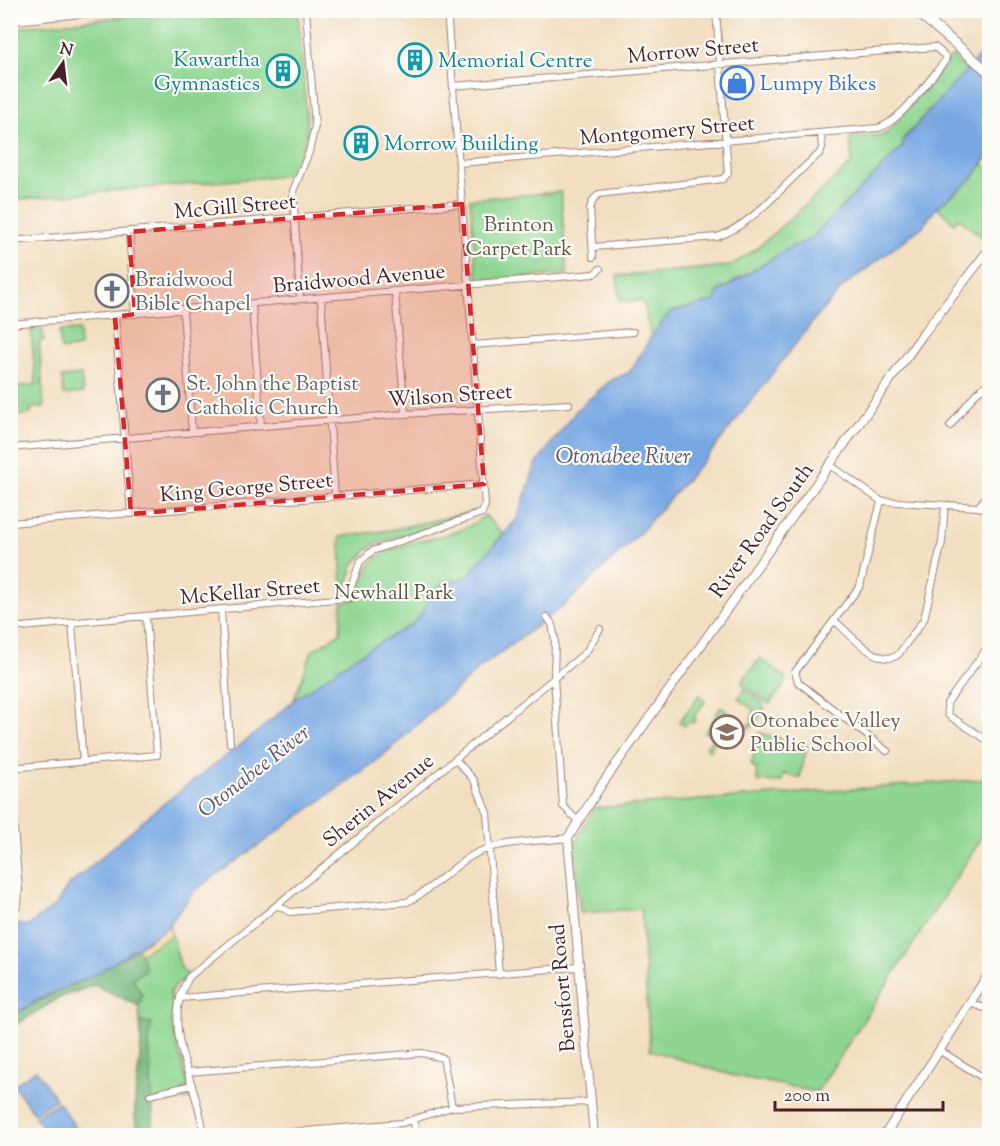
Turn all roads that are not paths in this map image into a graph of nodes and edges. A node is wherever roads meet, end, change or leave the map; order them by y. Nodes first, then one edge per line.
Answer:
1 (104, 10) edge
2 (306, 10) edge
3 (447, 10) edge
4 (717, 10) edge
5 (915, 10) edge
6 (13, 18) edge
7 (721, 64) junction
8 (990, 73) edge
9 (453, 86) junction
10 (878, 128) joint
11 (821, 134) junction
12 (727, 142) junction
13 (459, 163) junction
14 (462, 204) junction
15 (293, 218) junction
16 (129, 232) junction
17 (10, 241) edge
18 (593, 247) junction
19 (990, 248) edge
20 (593, 257) dead end
21 (600, 269) dead end
22 (469, 286) junction
23 (395, 292) junction
24 (321, 298) junction
25 (300, 299) junction
26 (252, 304) junction
27 (183, 310) junction
28 (135, 314) junction
29 (115, 316) junction
30 (10, 324) edge
31 (633, 332) dead end
32 (473, 345) junction
33 (990, 382) edge
34 (569, 404) dead end
35 (478, 410) junction
36 (405, 414) junction
37 (330, 420) junction
38 (261, 426) junction
39 (950, 426) dead end
40 (192, 432) junction
41 (123, 438) junction
42 (10, 448) edge
43 (830, 465) junction
44 (484, 484) junction
45 (990, 492) edge
46 (336, 496) junction
47 (881, 501) junction
48 (945, 505) junction
49 (978, 507) junction
50 (990, 511) edge
51 (131, 514) junction
52 (10, 523) edge
53 (221, 610) junction
54 (146, 617) junction
55 (547, 617) dead end
56 (835, 621) junction
57 (72, 623) junction
58 (10, 628) edge
59 (600, 629) dead end
60 (990, 644) edge
61 (554, 678) junction
62 (990, 742) edge
63 (231, 743) dead end
64 (887, 751) dead end
65 (455, 759) junction
66 (83, 762) junction
67 (10, 768) edge
68 (10, 791) edge
69 (11, 805) edge
70 (578, 821) junction
71 (568, 838) junction
72 (489, 848) junction
73 (277, 904) junction
74 (10, 914) edge
75 (578, 967) junction
76 (990, 972) edge
77 (500, 974) junction
78 (180, 998) junction
79 (970, 1003) junction
80 (990, 1010) edge
81 (939, 1050) junction
82 (188, 1072) junction
83 (990, 1082) edge
84 (192, 1085) junction
85 (150, 1095) dead end
86 (591, 1102) junction
87 (452, 1107) junction
88 (414, 1119) junction
89 (887, 1134) edge
90 (204, 1136) edge
91 (247, 1136) edge
92 (415, 1136) edge
93 (594, 1136) edge

1 - 6 main road
2 - 15 street
3 - 9 street
4 - 7 street
5 - 8 main road
7 - 9 street, Morrow Street
7 - 10 street, Morrow Street
7 - 12 street
9 - 13 street
10 - 11 street, Montgomery Street
11 - 12 street, Montgomery Street
11 - 18 street
12 - 13 street, Montgomery Street
12 - 18 street
13 - 14 street
14 - 15 street, McGill Street
14 - 22 street
15 - 16 street, McGill Street
15 - 25 street
16 - 17 street, McGill Street
16 - 28 street
18 - 20 street
19 - 43 street, River Road South
21 - 22 street, Braidwood Avenue
22 - 23 street, Braidwood Avenue
22 - 32 street
23 - 24 street, Braidwood Avenue
23 - 36 street
24 - 25 street, Braidwood Avenue
24 - 37 street
25 - 26 street, Braidwood Avenue
26 - 27 street, Braidwood Avenue
26 - 38 street
27 - 28 street, Braidwood Avenue
27 - 40 street
28 - 29 street, Braidwood Avenue
29 - 30 street, Braidwood Avenue
29 - 41 street
31 - 32 street
32 - 35 street
33 - 39 street
34 - 35 street, Wilson Street
35 - 36 street, Wilson Street
35 - 44 street
36 - 37 street, Wilson Street
37 - 38 street, Wilson Street
37 - 46 street
38 - 40 street, Wilson Street
40 - 41 street, Wilson Street
41 - 42 street, Wilson Street
41 - 51 street
43 - 47 street
43 - 70 street, River Road South
44 - 46 street, King George Street
44 - 53 street, McKellar Street
45 - 49 street
46 - 51 street, King George Street
47 - 48 street
47 - 56 street
48 - 49 street
48 - 56 street
49 - 50 street
51 - 52 street, King George Street
53 - 54 street, McKellar Street
53 - 63 street
54 - 57 street, McKellar Street
54 - 66 street
55 - 61 street
56 - 64 street
57 - 58 street, McKellar Street
57 - 66 street
59 - 61 street, Sherin Avenue
60 - 62 street
61 - 65 street, Sherin Avenue
61 - 70 street
65 - 72 street
65 - 73 street, Sherin Avenue
66 - 67 street
68 - 69 street
69 - 74 street
70 - 71 street, River Road South
71 - 72 street
71 - 75 street, Bensfort Road
72 - 73 street
72 - 77 street
73 - 78 street, Sherin Avenue
75 - 77 street
75 - 86 street, Bensfort Road
76 - 79 street
77 - 78 street
78 - 82 street
79 - 80 street
79 - 81 street
81 - 83 street
81 - 89 street
82 - 84 street
82 - 87 street
84 - 85 street
84 - 90 street
86 - 87 street
86 - 93 street, Bensfort Road
87 - 88 street
88 - 91 street
88 - 92 street

